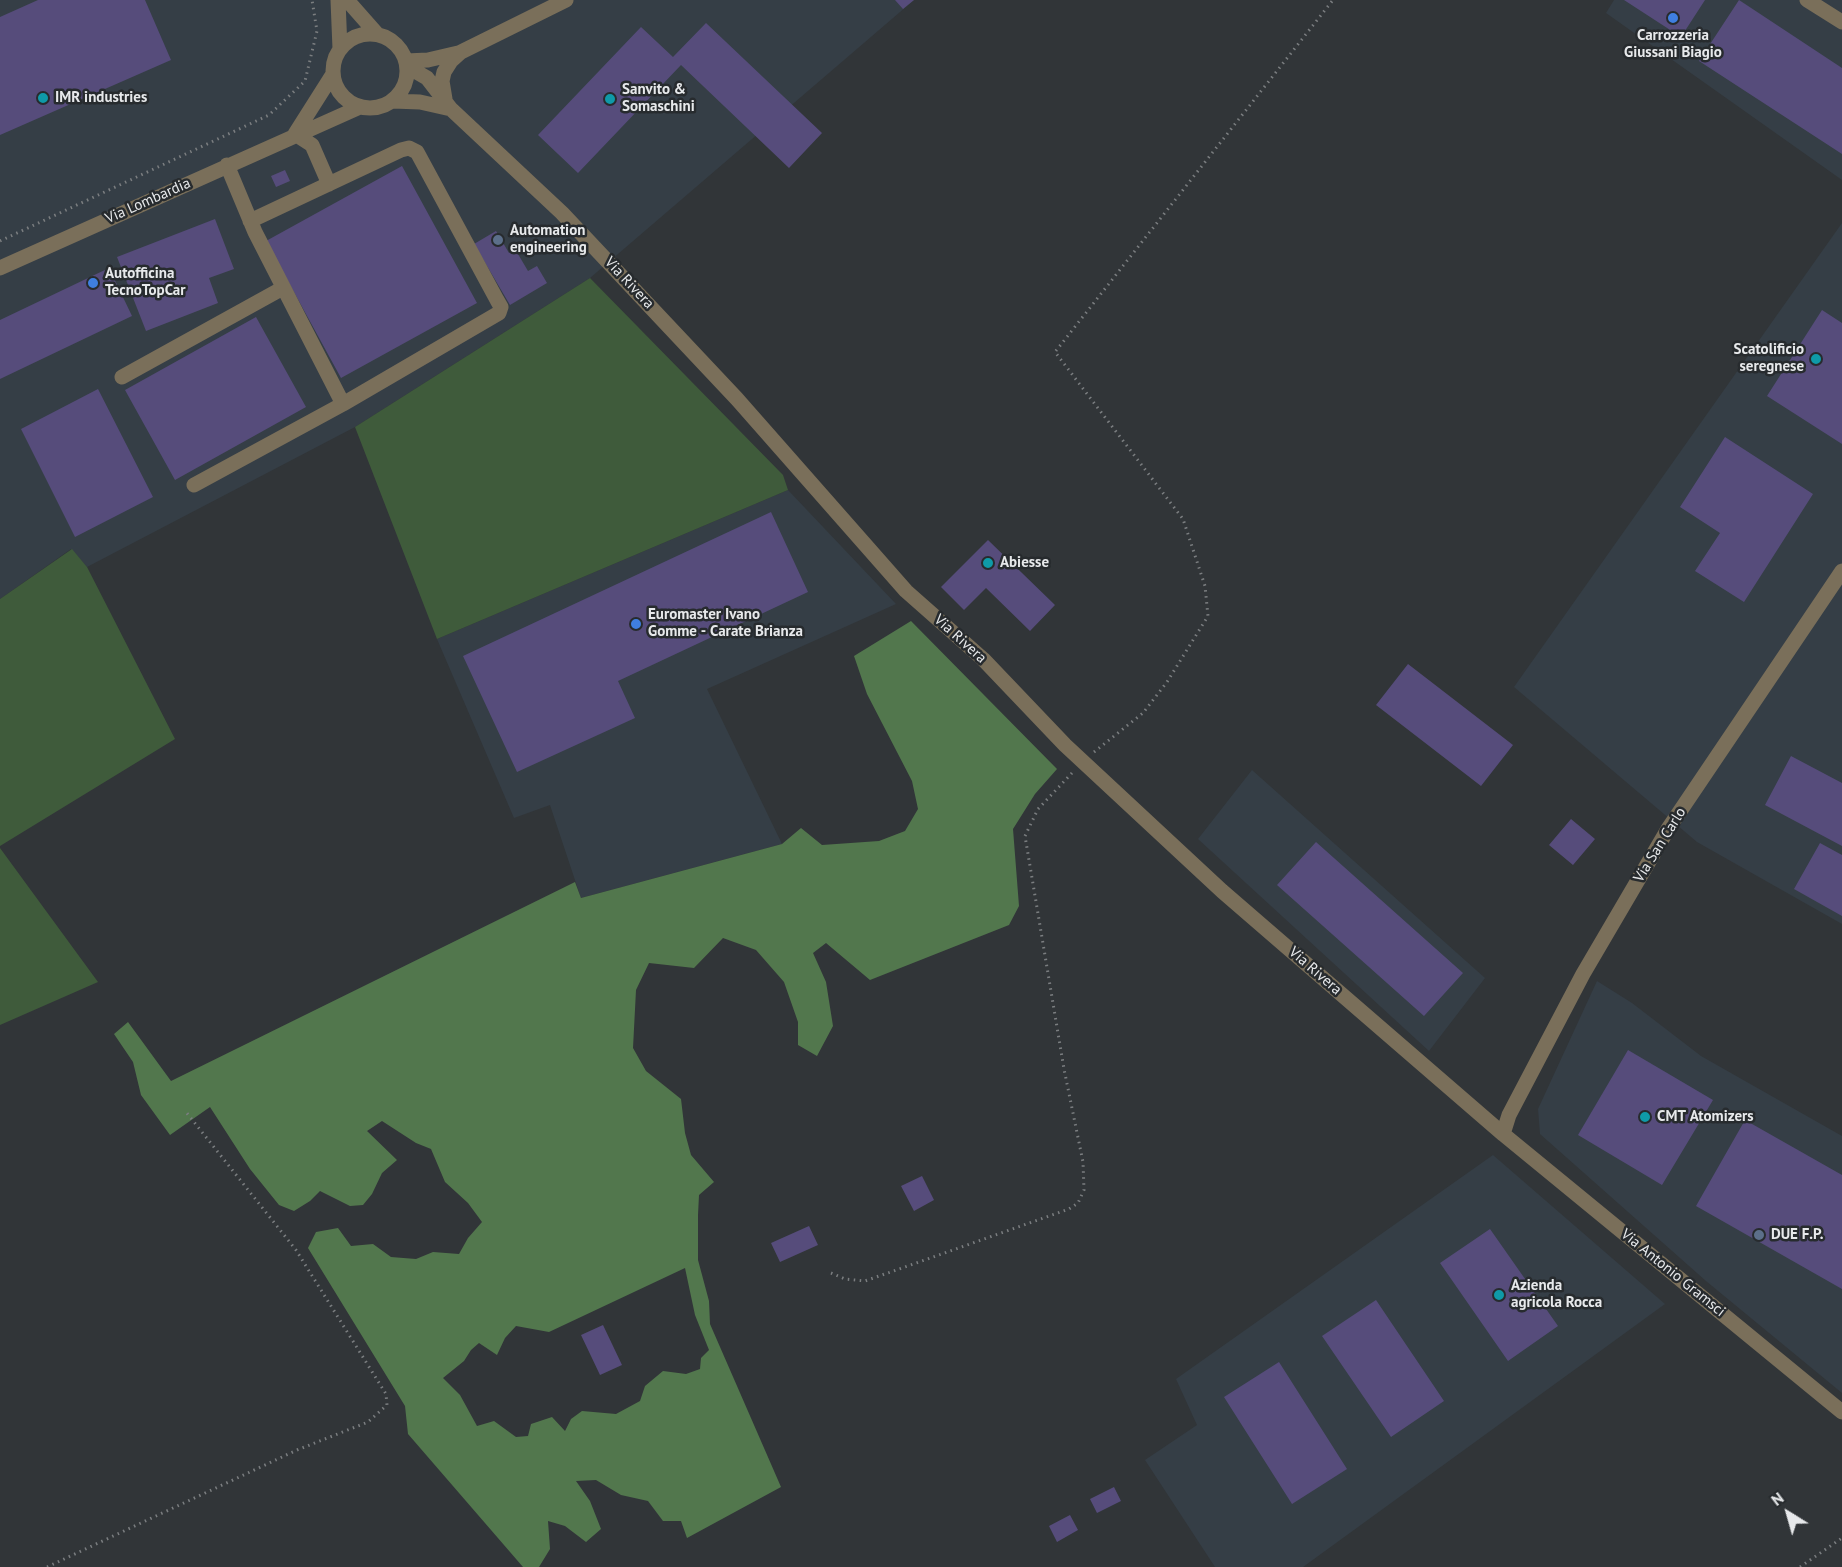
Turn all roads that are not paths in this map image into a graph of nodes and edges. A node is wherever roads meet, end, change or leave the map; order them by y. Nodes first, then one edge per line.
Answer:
1 (338, 0) edge
2 (347, 0) edge
3 (566, 0) edge
4 (1807, 0) edge
5 (1842, 22) edge
6 (376, 34) junction
7 (340, 49) junction
8 (461, 52) junction
9 (407, 64) junction
10 (333, 74) junction
11 (393, 101) junction
12 (448, 105) junction
13 (360, 107) junction
14 (296, 135) junction
15 (227, 165) junction
16 (328, 184) junction
17 (250, 221) junction
18 (0, 268) edge
19 (284, 288) junction
20 (122, 377) dead end
21 (343, 404) junction
22 (194, 485) dead end
23 (1842, 571) edge
24 (1503, 1134) junction
25 (1842, 1412) edge

1 - 7 street
2 - 6 street
3 - 8 street
4 - 5 street
6 - 7 street
6 - 9 street
7 - 10 street
8 - 9 street
8 - 12 street
9 - 11 street
9 - 12 street, Via Rivera
10 - 13 street
10 - 14 street
11 - 12 street, Via Rivera
11 - 13 street
12 - 24 street, Via Rivera
13 - 14 street, Via Lombardia
14 - 15 street, Via Lombardia
14 - 16 street
15 - 17 street
15 - 18 street, Via Lombardia
16 - 17 street
16 - 21 street
17 - 19 street
19 - 20 street
19 - 21 street
21 - 22 street
23 - 24 street, Via San Carlo
24 - 25 street, Via Antonio Gramsci

